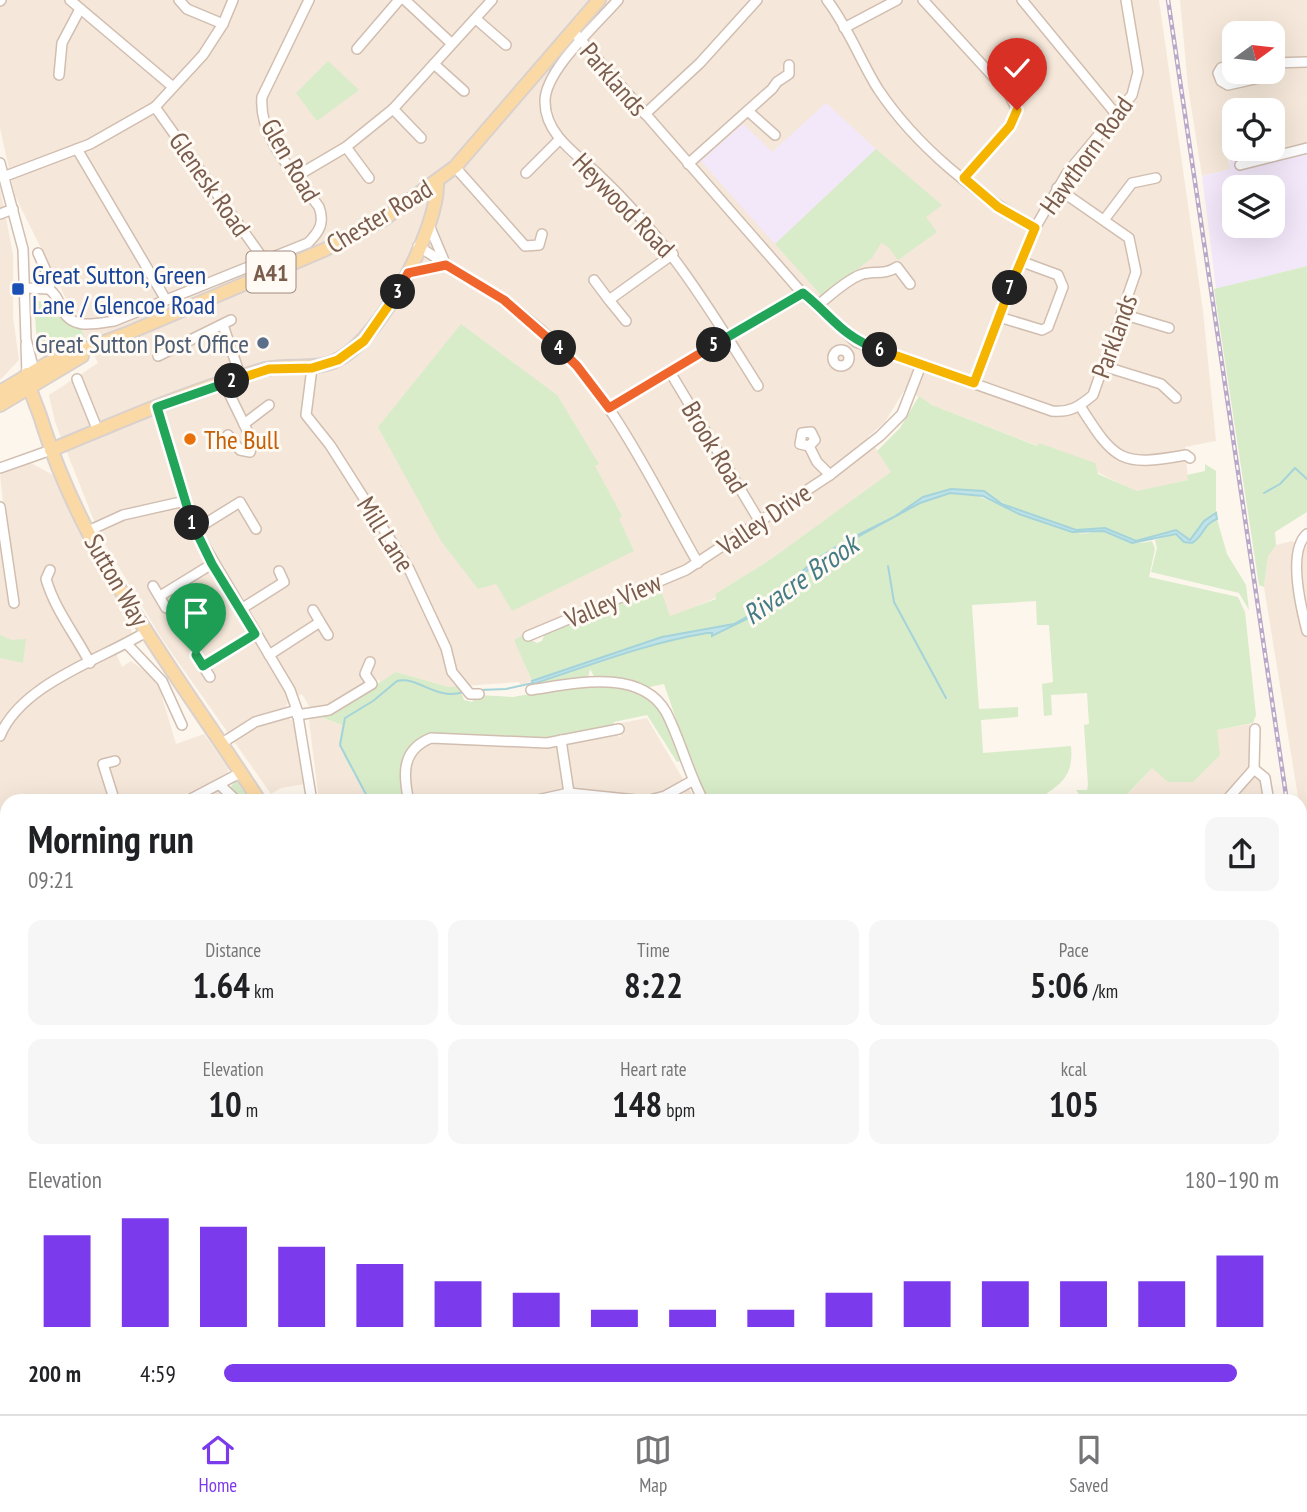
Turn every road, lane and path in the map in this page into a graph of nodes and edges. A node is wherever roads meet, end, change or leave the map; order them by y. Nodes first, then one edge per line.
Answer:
1 (70, 0) edge
2 (179, 0) edge
3 (233, 0) edge
4 (309, 0) edge
5 (399, 0) edge
6 (405, 0) edge
7 (492, 0) edge
8 (599, 0) edge
9 (618, 0) edge
10 (757, 0) edge
11 (827, 0) edge
12 (897, 0) edge
13 (923, 0) edge
14 (1022, 0) edge
15 (1126, 0) edge
16 (80, 9) junction
17 (476, 19) junction
18 (223, 24) junction
19 (844, 28) junction
20 (573, 31) junction
21 (451, 43) junction
22 (582, 43) junction
23 (506, 45) dead end
24 (358, 49) dead end
25 (1307, 62) edge
26 (1285, 63) edge
27 (434, 64) junction
28 (791, 73) dead end
29 (59, 75) dead end
30 (173, 87) junction
31 (464, 91) dead end
32 (155, 107) junction
33 (393, 109) junction
34 (748, 111) junction
35 (1115, 113) junction
36 (645, 114) junction
37 (775, 135) dead end
38 (421, 138) dead end
39 (560, 139) junction
40 (346, 147) junction
41 (1307, 148) edge
42 (78, 149) junction
43 (0, 163) edge
44 (688, 164) junction
45 (1240, 164) dead end
46 (455, 167) junction
47 (526, 173) dead end
48 (4, 177) junction
49 (295, 177) junction
50 (369, 178) dead end
51 (964, 178) junction
52 (1156, 178) dead end
53 (437, 182) junction
54 (1057, 188) junction
55 (13, 209) junction
56 (0, 214) edge
57 (1104, 220) junction
58 (428, 222) junction
59 (1035, 228) junction
60 (542, 234) dead end
61 (418, 246) junction
62 (38, 253) dead end
63 (673, 254) junction
64 (264, 260) junction
65 (1020, 261) junction
66 (446, 265) junction
67 (408, 273) junction
68 (594, 279) dead end
69 (910, 284) dead end
70 (25, 288) junction
71 (49, 289) junction
72 (803, 293) junction
73 (166, 300) junction
74 (608, 300) junction
75 (818, 305) junction
76 (1122, 314) junction
77 (999, 317) junction
78 (626, 321) dead end
79 (1169, 328) dead end
80 (727, 338) junction
81 (26, 339) junction
82 (856, 342) junction
83 (96, 346) junction
84 (847, 353) dead end
85 (158, 356) dead end
86 (55, 361) junction
87 (921, 365) junction
88 (1103, 366) junction
89 (312, 368) junction
90 (670, 372) junction
91 (241, 378) junction
92 (32, 379) junction
93 (77, 379) dead end
94 (225, 383) junction
95 (974, 383) junction
96 (758, 386) dead end
97 (3, 398) edge
98 (1176, 398) dead end
99 (269, 405) dead end
100 (1080, 406) junction
101 (157, 407) junction
102 (609, 408) junction
103 (41, 418) junction
104 (244, 424) junction
105 (98, 431) junction
106 (228, 435) dead end
107 (809, 446) dead end
108 (51, 450) junction
109 (1190, 458) dead end
110 (0, 468) edge
111 (830, 474) junction
112 (185, 501) junction
113 (0, 507) edge
114 (760, 522) junction
115 (256, 529) dead end
116 (195, 530) junction
117 (88, 531) junction
118 (1307, 534) edge
119 (698, 563) junction
120 (212, 564) junction
121 (50, 570) dead end
122 (279, 571) dead end
123 (153, 586) dead end
124 (160, 596) junction
125 (1304, 597) edge
126 (14, 603) dead end
127 (166, 608) dead end
128 (241, 609) junction
129 (313, 610) dead end
130 (320, 622) junction
131 (1307, 631) edge
132 (146, 632) junction
133 (255, 634) junction
134 (328, 635) dead end
135 (528, 636) dead end
136 (127, 644) junction
137 (196, 655) dead end
138 (270, 656) junction
139 (370, 662) dead end
140 (90, 663) junction
141 (203, 666) junction
142 (210, 677) dead end
143 (531, 691) dead end
144 (479, 694) dead end
145 (297, 712) junction
146 (182, 725) dead end
147 (619, 729) dead end
148 (1255, 729) dead end
149 (0, 736) edge
150 (561, 740) junction
151 (222, 743) junction
152 (115, 761) dead end
153 (1254, 769) junction
154 (242, 772) junction
155 (692, 781) junction
156 (220, 785) junction
157 (569, 793) junction
158 (113, 794) edge
159 (202, 794) edge
160 (230, 794) edge
161 (255, 794) edge
162 (311, 794) edge
163 (408, 794) edge
164 (564, 794) edge
165 (572, 794) edge
166 (669, 794) edge
167 (699, 794) edge
168 (1233, 794) edge
169 (1268, 794) edge

1 - 16 street
2 - 18 street
3 - 18 street
4 - 49 street, Glen Road
5 - 24 street
6 - 21 street
7 - 17 street
8 - 20 main road, Chester Road / A41
9 - 22 street
10 - 36 street
11 - 19 street
12 - 19 street
13 - 51 street
14 - 35 street
15 - 35 street, Hawthorn Road
16 - 29 street
16 - 30 street
17 - 21 street
17 - 23 street
18 - 30 street
19 - 51 street
20 - 22 street, Parklands
20 - 46 main road, Chester Road / A41
21 - 27 street
22 - 36 street, Parklands
22 - 39 street, Heywood Road
25 - 26 street
27 - 31 street
27 - 33 street
28 - 34 street
30 - 32 street
32 - 42 street
32 - 64 street, Glenesk Road
33 - 38 street
33 - 40 street
34 - 37 street
34 - 44 street
35 - 54 street, Hawthorn Road
36 - 44 street, Parklands
39 - 47 street
39 - 63 street, Heywood Road
40 - 49 street
40 - 50 street
41 - 45 street
42 - 48 street
42 - 73 street
43 - 48 street
44 - 72 street, Parklands
46 - 53 main road, Chester Road / A41
46 - 60 street
48 - 55 street
49 - 64 street, Glen Road
51 - 59 street
52 - 57 street
53 - 58 main road
53 - 83 main road, Chester Road / A41
54 - 57 street, Parklands
54 - 59 street, Hawthorn Road
55 - 56 street
55 - 70 street
57 - 76 street, Parklands
58 - 61 main road
58 - 66 street
59 - 65 street, Hawthorn Road
61 - 66 street
61 - 67 main road
62 - 71 street, Glen Road
63 - 74 street
63 - 80 street, Heywood Road
64 - 73 street, Glen Road
65 - 77 street, Hawthorn Road
65 - 77 street
66 - 67 street
66 - 102 street
67 - 89 main road
68 - 74 street
69 - 75 street
70 - 71 street
70 - 81 street
71 - 73 street, Glen Road
72 - 75 street, Parklands
72 - 80 street
74 - 78 street
75 - 82 street, Parklands
76 - 79 street
76 - 88 street, Parklands
77 - 95 street, Hawthorn Road
80 - 90 street
80 - 96 street, Heywood Road
81 - 86 street
81 - 92 street
82 - 84 street
82 - 87 street, Parklands
83 - 86 main road, Chester Road / A41
83 - 92 main road, Chester Road / A41
85 - 91 street
86 - 92 main road, Chester Road / A41
87 - 95 street, Parklands
87 - 111 street, Valley Drive
88 - 98 street
88 - 100 street, Parklands
89 - 91 main road
89 - 144 street, Mill Lane
90 - 102 street
90 - 114 street, Brook Road
91 - 94 main road
92 - 97 main road, Chester Road / A41
92 - 103 main road, Sutton Way
93 - 105 street
94 - 101 main road
94 - 104 street
95 - 100 street, Parklands
97 - 103 main road
99 - 104 street
100 - 109 street
101 - 105 main road
101 - 112 street
102 - 119 street
103 - 108 main road, Sutton Way
104 - 106 street
105 - 108 main road
107 - 111 street, Valley Drive
108 - 110 street
108 - 117 main road, Sutton Way
111 - 114 street, Valley Drive
112 - 116 street
112 - 117 street
113 - 126 street
114 - 119 street, Valley Drive
115 - 116 street
116 - 120 street
117 - 132 main road, Sutton Way
118 - 125 street
119 - 135 street, Valley View
120 - 124 street
120 - 128 street
121 - 140 street
122 - 128 street
123 - 124 street
124 - 127 street
125 - 131 street
128 - 133 street
129 - 130 street
130 - 134 street
130 - 138 street
132 - 136 street
132 - 151 main road, Sutton Way
133 - 138 street
133 - 141 street
136 - 140 street
136 - 146 street
137 - 141 street
138 - 145 street
139 - 145 street
140 - 149 street
141 - 142 street
143 - 155 street
145 - 151 street
145 - 162 street
147 - 150 street
148 - 153 street
150 - 157 street
150 - 163 street
151 - 154 main road, Sutton Way
152 - 158 street
153 - 168 street
153 - 169 street
154 - 156 street
154 - 161 main road, Sutton Way
155 - 166 street
155 - 167 street
156 - 159 street
156 - 160 street
157 - 164 street
157 - 165 street

